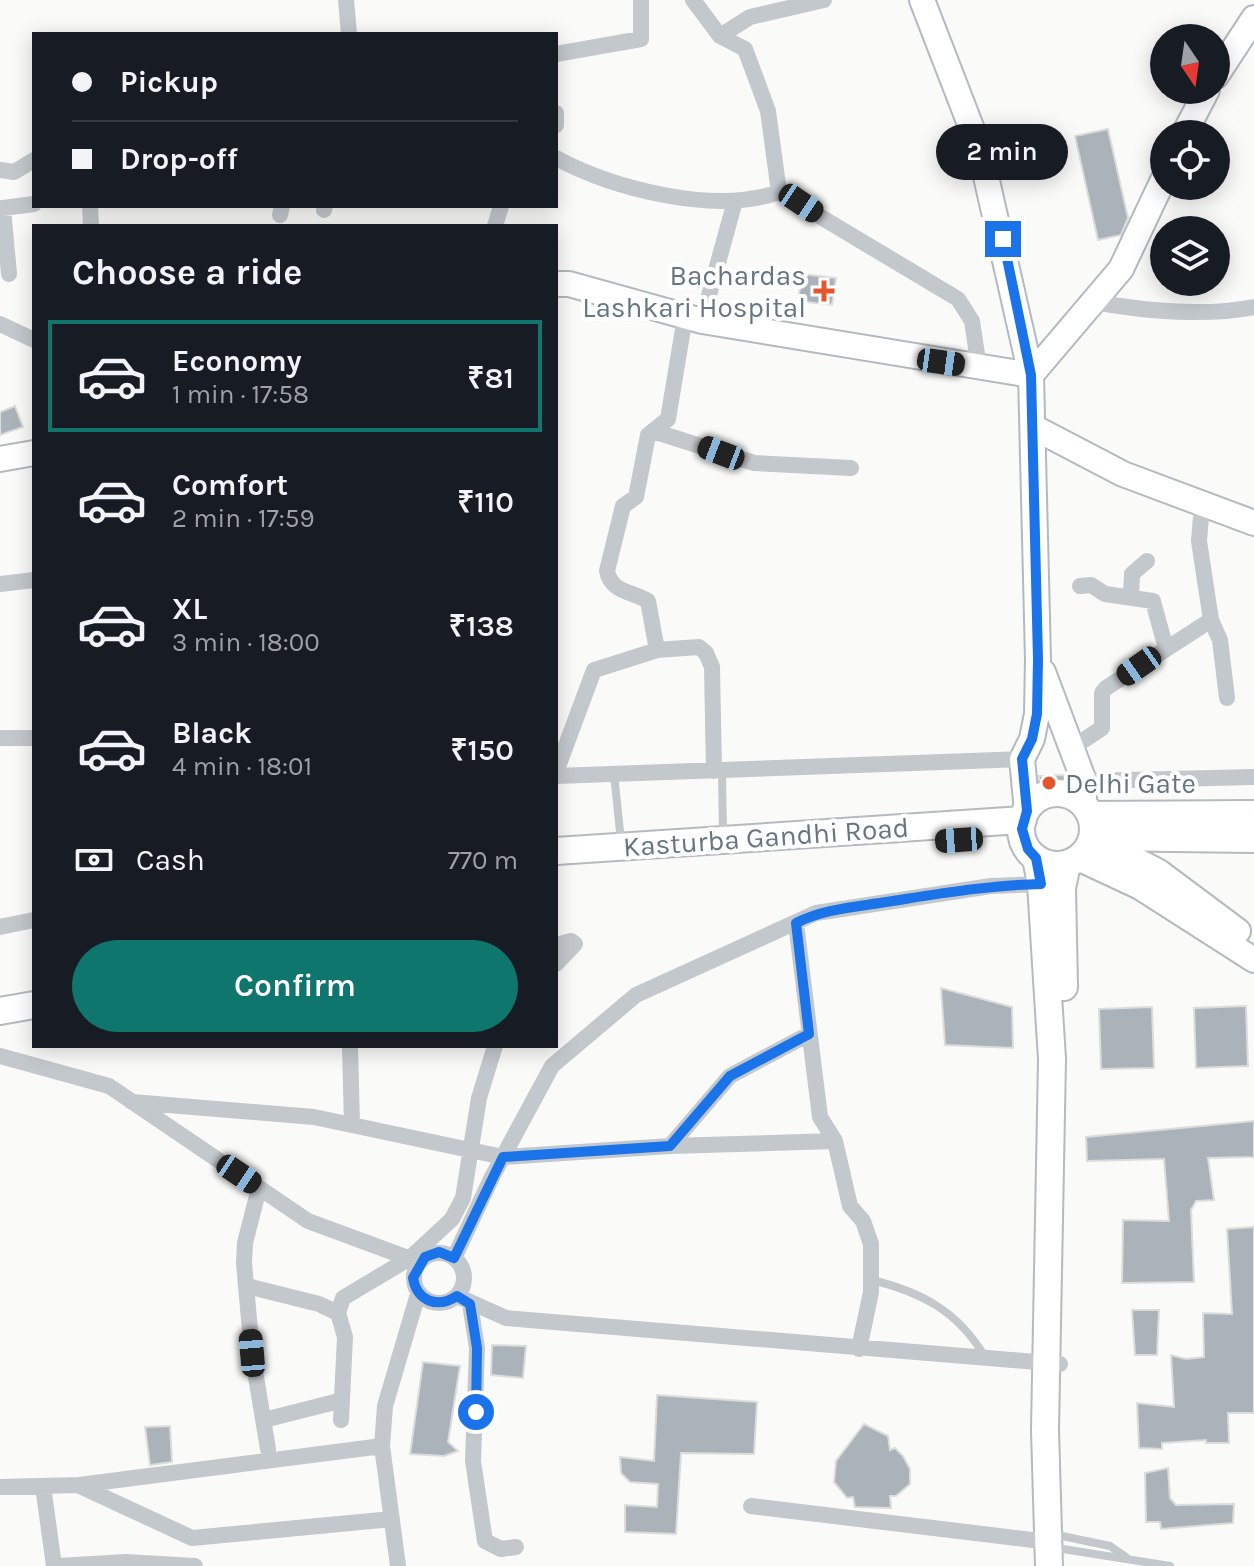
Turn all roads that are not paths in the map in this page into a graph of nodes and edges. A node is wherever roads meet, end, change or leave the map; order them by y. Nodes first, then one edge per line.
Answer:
1 (346, 0) edge
2 (641, 0) edge
3 (693, 0) edge
4 (824, 0) edge
5 (922, 0) edge
6 (1254, 18) edge
7 (349, 32) edge
8 (720, 36) junction
9 (558, 54) edge
10 (1230, 55) edge
11 (558, 159) edge
12 (32, 161) edge
13 (0, 170) edge
14 (779, 192) junction
15 (1154, 200) edge
16 (735, 201) junction
17 (32, 204) edge
18 (9, 274) dead end
19 (558, 284) edge
20 (1094, 302) junction
21 (1254, 307) edge
22 (693, 319) junction
23 (0, 324) edge
24 (32, 339) edge
25 (979, 368) junction
26 (1031, 375) junction
27 (1033, 427) junction
28 (656, 432) junction
29 (32, 453) edge
30 (0, 459) edge
31 (851, 468) dead end
32 (1202, 505) junction
33 (1254, 523) edge
34 (1147, 561) dead end
35 (32, 580) edge
36 (0, 584) edge
37 (1080, 586) dead end
38 (1131, 597) junction
39 (1211, 620) junction
40 (1166, 649) junction
41 (657, 650) junction
42 (1038, 659) junction
43 (1227, 698) dead end
44 (0, 738) edge
45 (32, 738) edge
46 (1072, 748) junction
47 (1022, 759) junction
48 (558, 769) edge
49 (718, 771) junction
50 (558, 774) edge
51 (614, 774) junction
52 (1254, 777) edge
53 (1254, 814) edge
54 (1084, 829) junction
55 (1027, 832) junction
56 (1254, 839) edge
57 (723, 840) junction
58 (622, 846) junction
59 (558, 851) edge
60 (558, 866) edge
61 (1041, 884) junction
62 (32, 920) edge
63 (796, 923) junction
64 (0, 927) edge
65 (1254, 940) edge
66 (558, 944) edge
67 (1254, 960) edge
68 (558, 962) edge
69 (32, 989) edge
70 (0, 996) edge
71 (32, 1005) edge
72 (0, 1011) edge
73 (809, 1034) junction
74 (350, 1048) edge
75 (494, 1048) edge
76 (0, 1056) edge
77 (132, 1102) junction
78 (352, 1125) junction
79 (835, 1141) junction
80 (670, 1146) junction
81 (469, 1150) junction
82 (503, 1157) junction
83 (259, 1188) junction
84 (454, 1258) junction
85 (414, 1260) junction
86 (871, 1280) junction
87 (247, 1286) junction
88 (418, 1294) junction
89 (463, 1300) junction
90 (338, 1313) junction
91 (859, 1349) junction
92 (986, 1359) junction
93 (1053, 1364) junction
94 (339, 1401) junction
95 (264, 1420) junction
96 (341, 1420) dead end
97 (382, 1446) junction
98 (268, 1449) dead end
99 (79, 1485) junction
100 (43, 1486) junction
101 (0, 1487) edge
102 (751, 1506) dead end
103 (392, 1519) junction
104 (192, 1538) junction
105 (516, 1547) dead end
106 (1057, 1552) edge
107 (56, 1566) edge
108 (195, 1566) edge
109 (398, 1566) edge
110 (1170, 1566) edge

1 - 7 street
2 - 9 street
3 - 8 street
4 - 8 street
5 - 26 main road
6 - 10 main road
8 - 14 street
11 - 16 street
12 - 13 street
14 - 16 street
14 - 25 street
15 - 20 main road
16 - 22 street
17 - 18 street
19 - 22 main road
20 - 21 street
20 - 26 main road
22 - 25 main road
22 - 28 street
23 - 24 street
25 - 26 main road
26 - 27 main road
27 - 32 main road
27 - 42 main road
28 - 31 street
28 - 41 street
29 - 30 main road
32 - 33 main road
32 - 39 street
34 - 38 street
35 - 36 street
37 - 38 street
38 - 40 street
39 - 40 street
39 - 43 street
40 - 46 street
41 - 48 street
41 - 49 street
42 - 46 main road
42 - 47 main road
44 - 45 street
46 - 54 main road
47 - 49 street
47 - 55 main road
49 - 51 street
49 - 57 lane
50 - 51 street
51 - 58 lane
52 - 54 street
53 - 54 main road
54 - 55 main road
54 - 55 main road
54 - 56 main road
54 - 65 main road
54 - 67 main road
54 - 93 main road
55 - 57 main road, Kasturba Gandhi Road
55 - 60 main road, Kasturba Gandhi Road
55 - 61 main road
57 - 58 main road, Kasturba Gandhi Road
58 - 59 main road, Kasturba Gandhi Road
61 - 63 street
61 - 93 main road
62 - 64 street
63 - 73 street
63 - 82 street
66 - 68 street
69 - 70 main road
71 - 72 main road
73 - 79 street
73 - 80 street
74 - 78 street
75 - 81 street
76 - 77 street
77 - 78 street
77 - 83 street
78 - 81 street
79 - 80 street
79 - 86 street
80 - 82 street
81 - 82 street
81 - 85 street
82 - 84 street
83 - 85 street
83 - 87 street
84 - 85 street
84 - 89 street
85 - 88 street
85 - 90 street
86 - 91 street
86 - 92 lane
87 - 90 street
87 - 95 street
88 - 89 street
88 - 97 street
89 - 91 street
89 - 105 street
90 - 94 street
91 - 92 street
92 - 93 street
93 - 106 main road
94 - 95 street
94 - 96 street
95 - 98 street
97 - 99 street
97 - 103 street
99 - 100 street
99 - 104 street
100 - 101 street
100 - 107 street
102 - 106 street
103 - 104 street
103 - 109 street
104 - 108 street
106 - 110 lane
107 - 108 street

